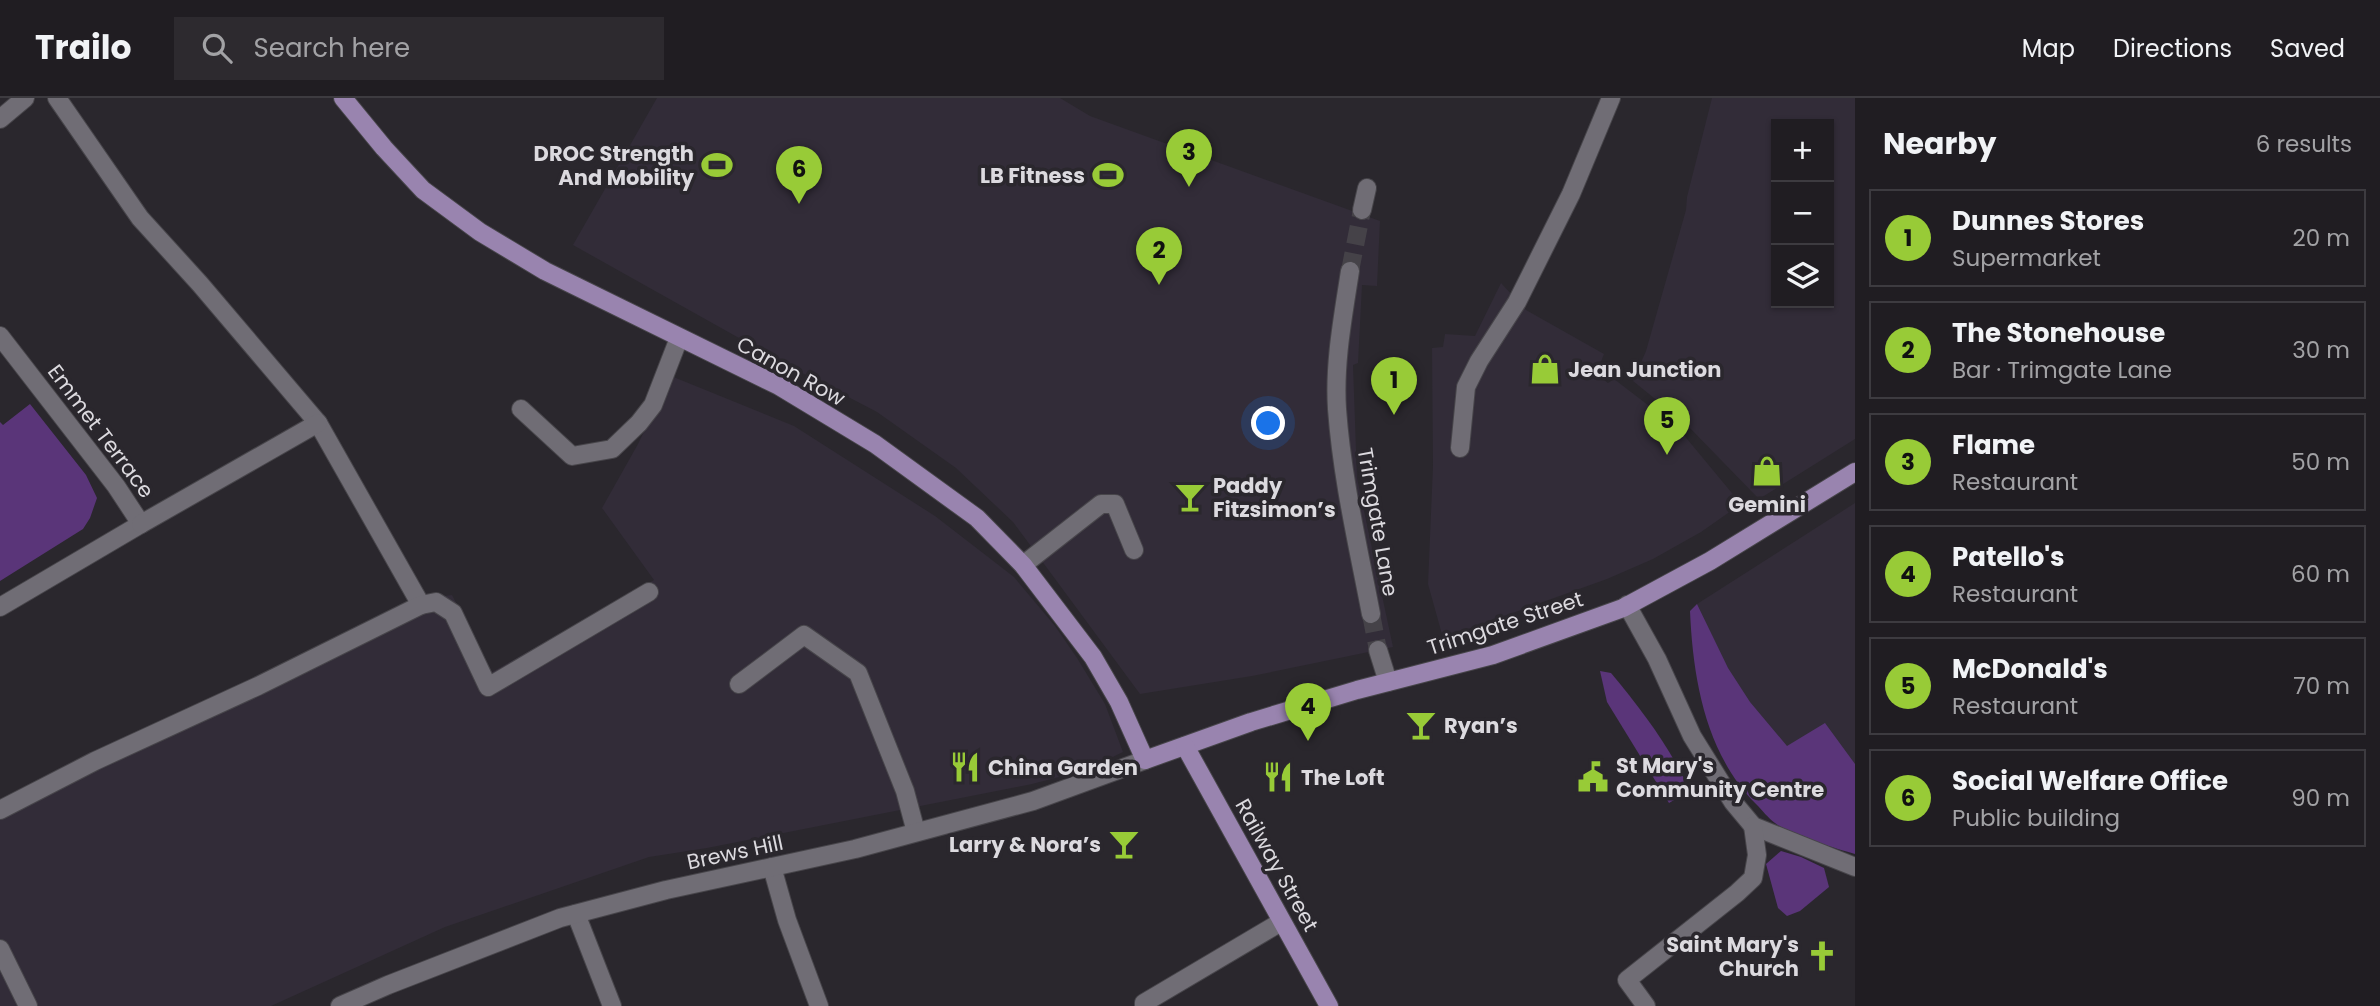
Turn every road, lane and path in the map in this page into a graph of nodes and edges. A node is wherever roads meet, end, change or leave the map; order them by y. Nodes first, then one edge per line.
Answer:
1 (25, 98) edge
2 (57, 98) edge
3 (343, 98) edge
4 (1611, 98) edge
5 (0, 119) edge
6 (1367, 188) dead end
7 (1363, 210) tunnel mouth
8 (1350, 271) tunnel mouth
9 (0, 336) edge
10 (679, 338) junction
11 (521, 409) dead end
12 (318, 423) junction
13 (1460, 449) dead end
14 (1855, 473) edge
15 (141, 524) junction
16 (1134, 550) dead end
17 (1023, 565) junction
18 (649, 592) dead end
19 (421, 605) junction
20 (1627, 605) junction
21 (0, 607) edge
22 (1371, 614) tunnel mouth
23 (1378, 650) tunnel mouth
24 (1388, 682) junction
25 (739, 684) dead end
26 (1185, 746) junction
27 (1145, 760) junction
28 (0, 810) edge
29 (1753, 826) junction
30 (916, 832) junction
31 (772, 867) junction
32 (1855, 867) edge
33 (576, 914) junction
34 (1281, 922) junction
35 (0, 949) edge
36 (1141, 1005) edge
37 (28, 1006) edge
38 (341, 1006) edge
39 (612, 1006) edge
40 (820, 1006) edge
41 (1329, 1006) edge
42 (1646, 1006) edge

1 - 5 street
2 - 12 street
3 - 10 main road, Canon Row
4 - 13 street
6 - 7 street
8 - 22 street, Trimgate Lane
9 - 15 street, Emmet Terrace
10 - 11 street
10 - 17 main road, Canon Row
12 - 15 street
12 - 19 street
14 - 20 main road, Trimgate Street
15 - 21 street, Emmet Terrace
16 - 17 street
17 - 27 main road, Canon Row
18 - 19 street
19 - 28 street
20 - 24 main road, Trimgate Street
20 - 29 street
23 - 24 street
24 - 26 main road, Trimgate Street
25 - 30 street
26 - 27 main road, Trimgate Street
26 - 34 main road, Railway Street
27 - 30 street, Brews Hill
29 - 32 street
29 - 42 street
30 - 31 street, Brews Hill
31 - 33 street, Brews Hill
31 - 40 street
33 - 38 street, Brews Hill
33 - 39 street
34 - 36 street
34 - 41 main road, Railway Street
35 - 37 street

